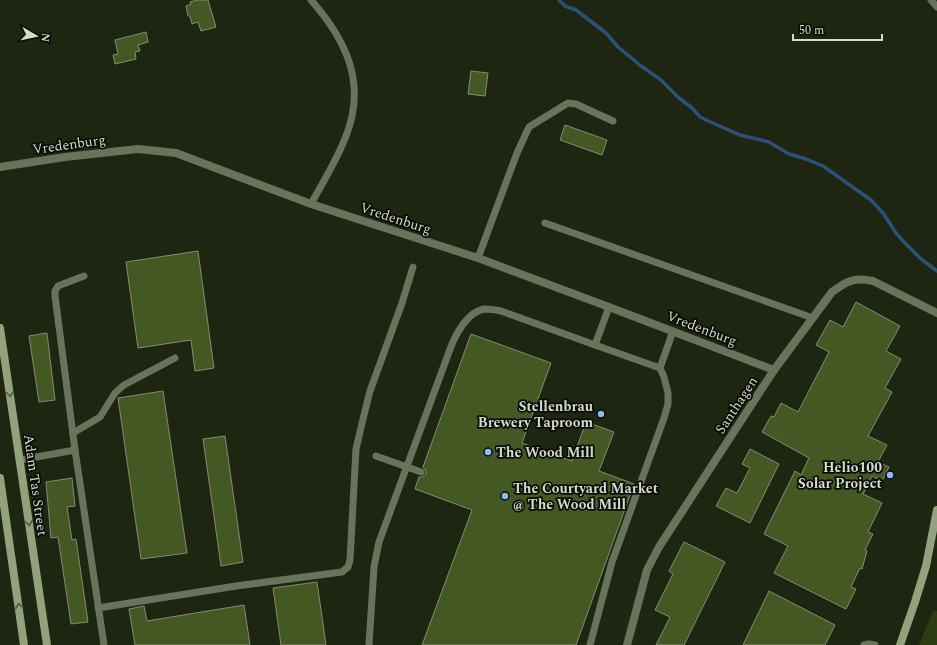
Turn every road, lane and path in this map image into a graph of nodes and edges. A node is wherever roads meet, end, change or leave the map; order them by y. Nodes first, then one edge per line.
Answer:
1 (311, 0) edge
2 (613, 120) dead end
3 (0, 167) edge
4 (311, 204) junction
5 (545, 223) dead end
6 (478, 258) junction
7 (413, 267) dead end
8 (84, 276) dead end
9 (609, 306) junction
10 (937, 313) edge
11 (813, 318) junction
12 (0, 328) edge
13 (673, 331) junction
14 (595, 345) junction
15 (175, 358) dead end
16 (660, 368) junction
17 (774, 370) junction
18 (73, 434) junction
19 (74, 450) junction
20 (376, 456) dead end
21 (20, 460) junction
22 (406, 467) junction
23 (421, 472) dead end
24 (0, 478) edge
25 (937, 510) edge
26 (98, 608) junction
27 (24, 645) edge
28 (47, 645) edge
29 (104, 645) edge
30 (370, 645) edge
31 (590, 645) edge
32 (627, 645) edge
33 (864, 645) edge
34 (875, 645) edge
35 (900, 645) edge

1 - 4 lane
2 - 6 lane
3 - 4 street, Vredenburg
4 - 6 street, Vredenburg
5 - 11 lane
6 - 9 street, Vredenburg
7 - 26 lane
8 - 18 lane
9 - 13 street, Vredenburg
9 - 14 lane
10 - 11 street, Santhagen
11 - 17 street, Santhagen
12 -> 21 main road, Adam Tas Street
13 - 16 lane
13 - 17 street, Vredenburg
14 - 16 lane
14 - 22 lane
15 - 18 lane
16 - 31 lane
17 - 32 street, Santhagen
18 - 19 lane
19 - 21 lane
19 - 26 lane
20 - 22 lane
21 -> 28 main road, Adam Tas Street
22 - 23 lane
22 - 30 lane
27 -> 24 main road
25 - 35 main road
26 - 29 lane
33 - 34 lane

